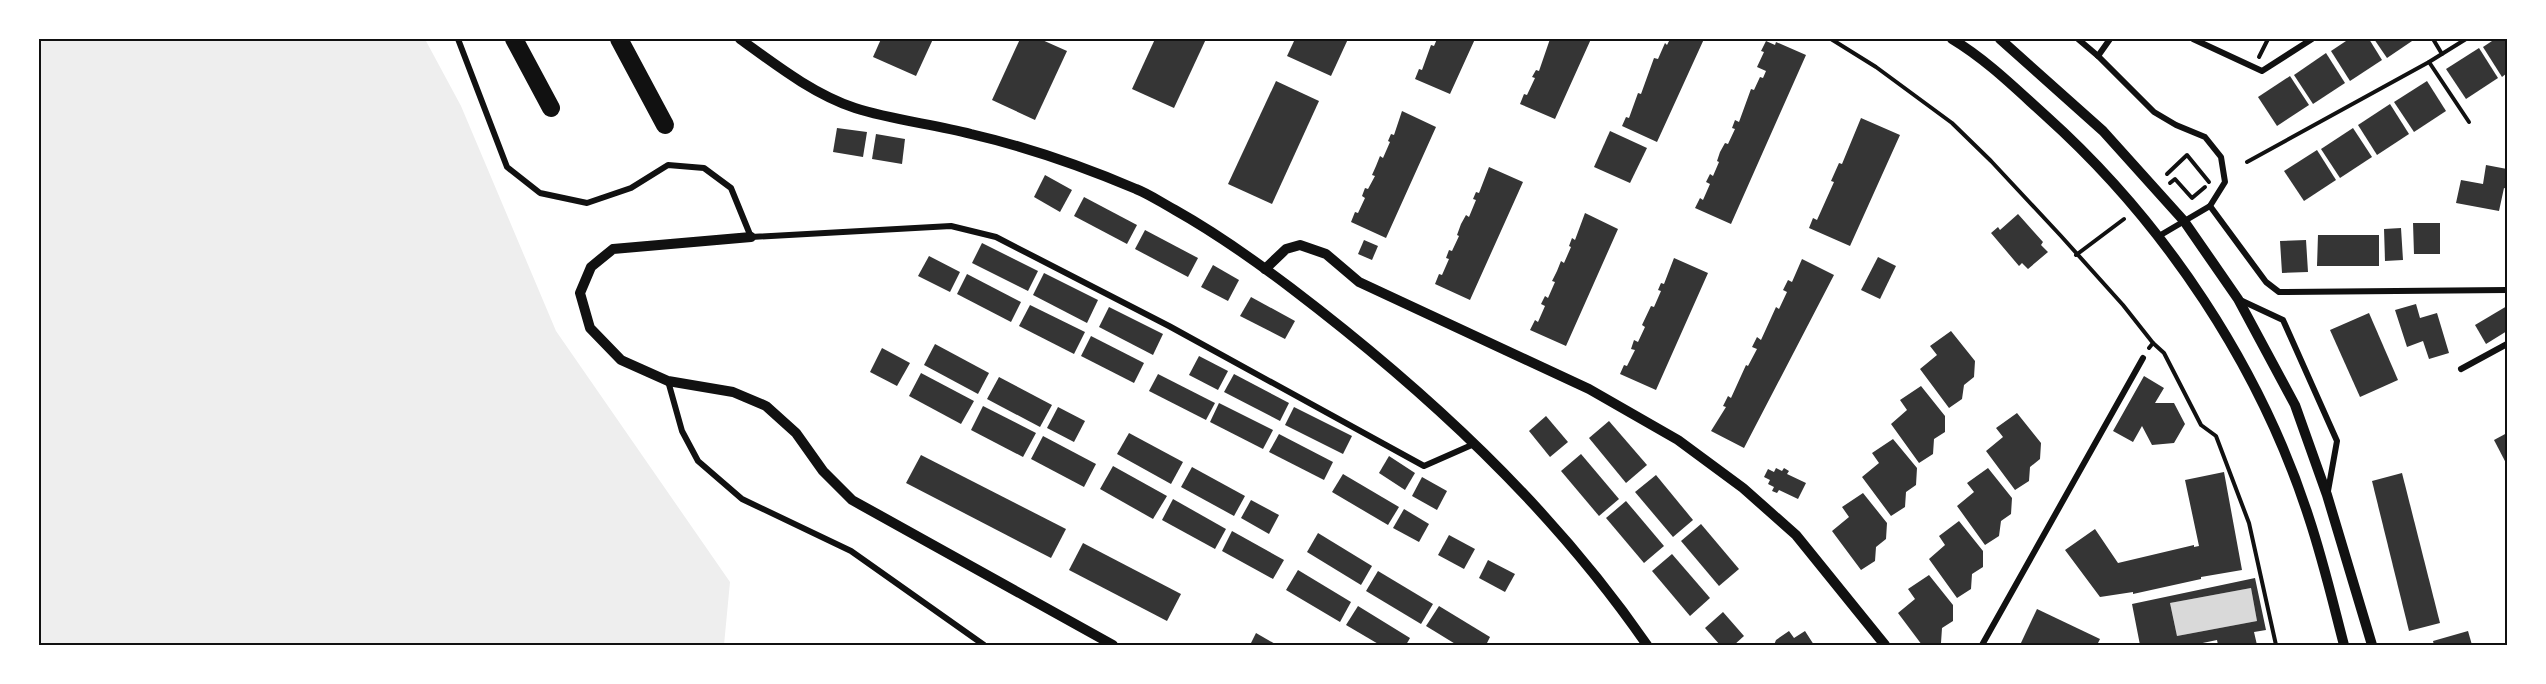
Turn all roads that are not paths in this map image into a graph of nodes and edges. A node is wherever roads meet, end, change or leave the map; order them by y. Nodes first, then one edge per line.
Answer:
1 (458, 39) edge
2 (514, 39) edge
3 (619, 39) edge
4 (740, 39) edge
5 (1952, 39) edge
6 (2001, 39) edge
7 (2078, 39) edge
8 (2110, 39) edge
9 (2193, 39) edge
10 (2312, 39) edge
11 (2098, 56) junction
12 (551, 108) dead end
13 (665, 125) dead end
14 (2210, 206) junction
15 (2184, 220) junction
16 (2159, 236) junction
17 (751, 237) junction
18 (1265, 268) junction
19 (2507, 290) edge
20 (2238, 298) junction
21 (2507, 344) edge
22 (2143, 358) road end
23 (2462, 369) dead end
24 (668, 381) junction
25 (1474, 444) junction
26 (2327, 495) junction
27 (984, 645) edge
28 (1113, 645) edge
29 (1647, 645) edge
30 (1885, 645) edge
31 (1982, 645) edge
32 (2344, 645) edge
33 (2372, 645) edge

1 - 17 street
2 - 12 highway
3 - 13 highway
4 - 18 street
5 - 16 street
6 - 15 street
7 - 11 street
8 - 11 street
9 - 10 street
11 - 14 street
14 - 15 street
14 - 19 street
15 - 16 street
15 - 20 street
16 - 32 street
17 - 24 street
17 - 25 street
18 - 25 street
18 - 30 street
20 - 26 street
20 - 26 street
21 - 23 street
22 - 31 street
24 - 27 street
24 - 28 street
25 - 29 street
26 - 33 street

